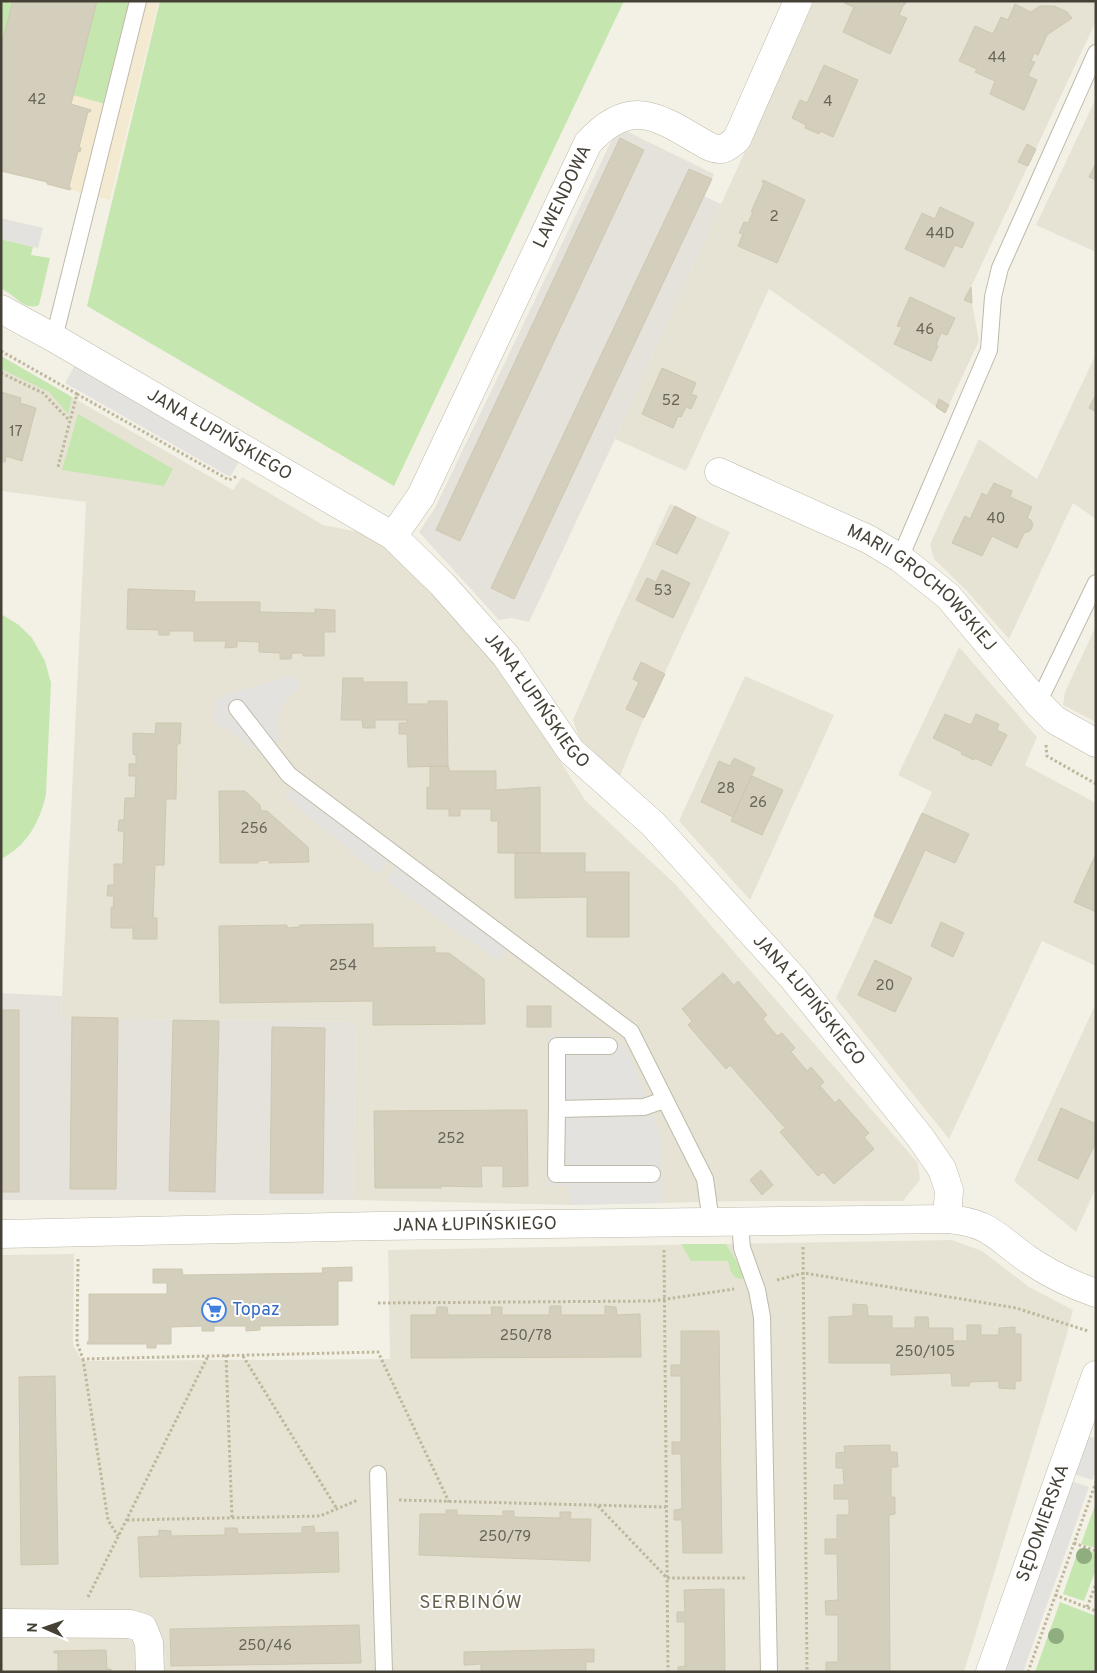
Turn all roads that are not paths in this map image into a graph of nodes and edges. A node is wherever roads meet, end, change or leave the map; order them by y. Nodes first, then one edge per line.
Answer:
1 (138, 1) edge
2 (798, 1) edge
3 (1096, 53) edge
4 (1, 309) edge
5 (54, 338) junction
6 (719, 472) dead end
7 (393, 536) junction
8 (900, 558) junction
9 (1096, 584) edge
10 (1038, 703) junction
11 (236, 708) dead end
12 (1096, 743) edge
13 (609, 1046) dead end
14 (664, 1100) junction
15 (557, 1109) junction
16 (652, 1174) dead end
17 (947, 1219) junction
18 (711, 1222) junction
19 (740, 1222) junction
20 (1, 1234) edge
21 (1096, 1293) edge
22 (1096, 1375) edge
23 (378, 1474) dead end
24 (1, 1623) edge
25 (150, 1672) edge
26 (384, 1672) edge
27 (769, 1672) edge
28 (990, 1672) edge

1 - 5 lane
2 - 7 street, LAWENDOWA
3 - 8 lane
4 - 5 street, JANA ŁUPIŃSKIEGO
5 - 7 street, JANA ŁUPIŃSKIEGO
6 - 8 street, MARII GROCHOWSKIEJ
7 - 17 street, JANA ŁUPIŃSKIEGO
8 - 10 street, MARII GROCHOWSKIEJ
9 - 10 lane
10 - 12 street, MARII GROCHOWSKIEJ
11 - 14 lane
13 - 15 lane
14 - 15 lane
14 - 18 lane
15 - 16 lane
17 - 19 street, JANA ŁUPIŃSKIEGO
17 - 21 street, JANA ŁUPIŃSKIEGO
18 - 19 street, JANA ŁUPIŃSKIEGO
18 - 20 street, JANA ŁUPIŃSKIEGO
19 - 27 lane
22 - 28 street, SĘDOMIERSKA
23 - 26 lane
24 - 25 street

